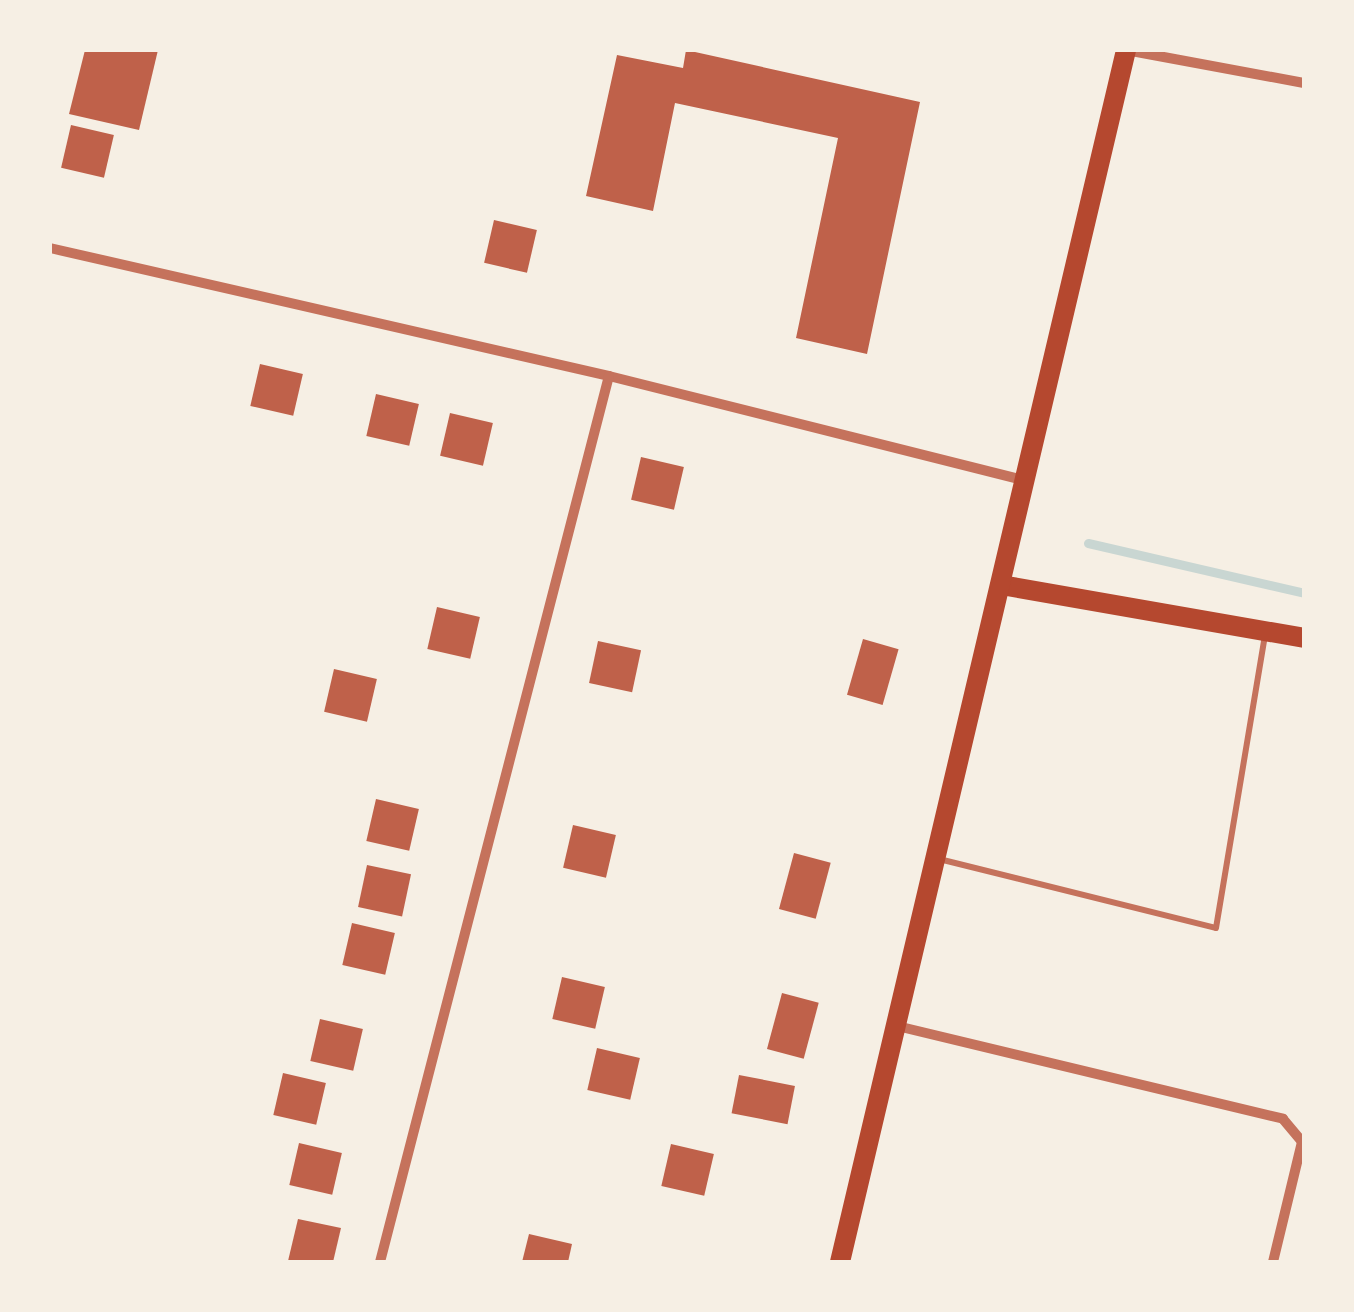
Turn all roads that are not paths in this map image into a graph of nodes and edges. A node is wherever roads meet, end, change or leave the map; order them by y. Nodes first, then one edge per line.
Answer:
1 (1126, 50) edge
2 (1304, 83) edge
3 (50, 248) edge
4 (609, 376) junction
5 (1028, 481) junction
6 (1001, 585) junction
7 (1266, 632) junction
8 (1304, 638) edge
9 (938, 859) junction
10 (897, 1026) junction
11 (380, 1262) edge
12 (840, 1262) edge
13 (1273, 1262) edge

1 - 2 street
1 - 5 main road
3 - 4 street
4 - 5 street
4 - 11 street
5 - 6 main road
6 - 7 main road
6 - 9 main road
7 - 8 main road
7 - 9 lane
9 - 10 main road
10 - 12 main road
10 - 13 street

